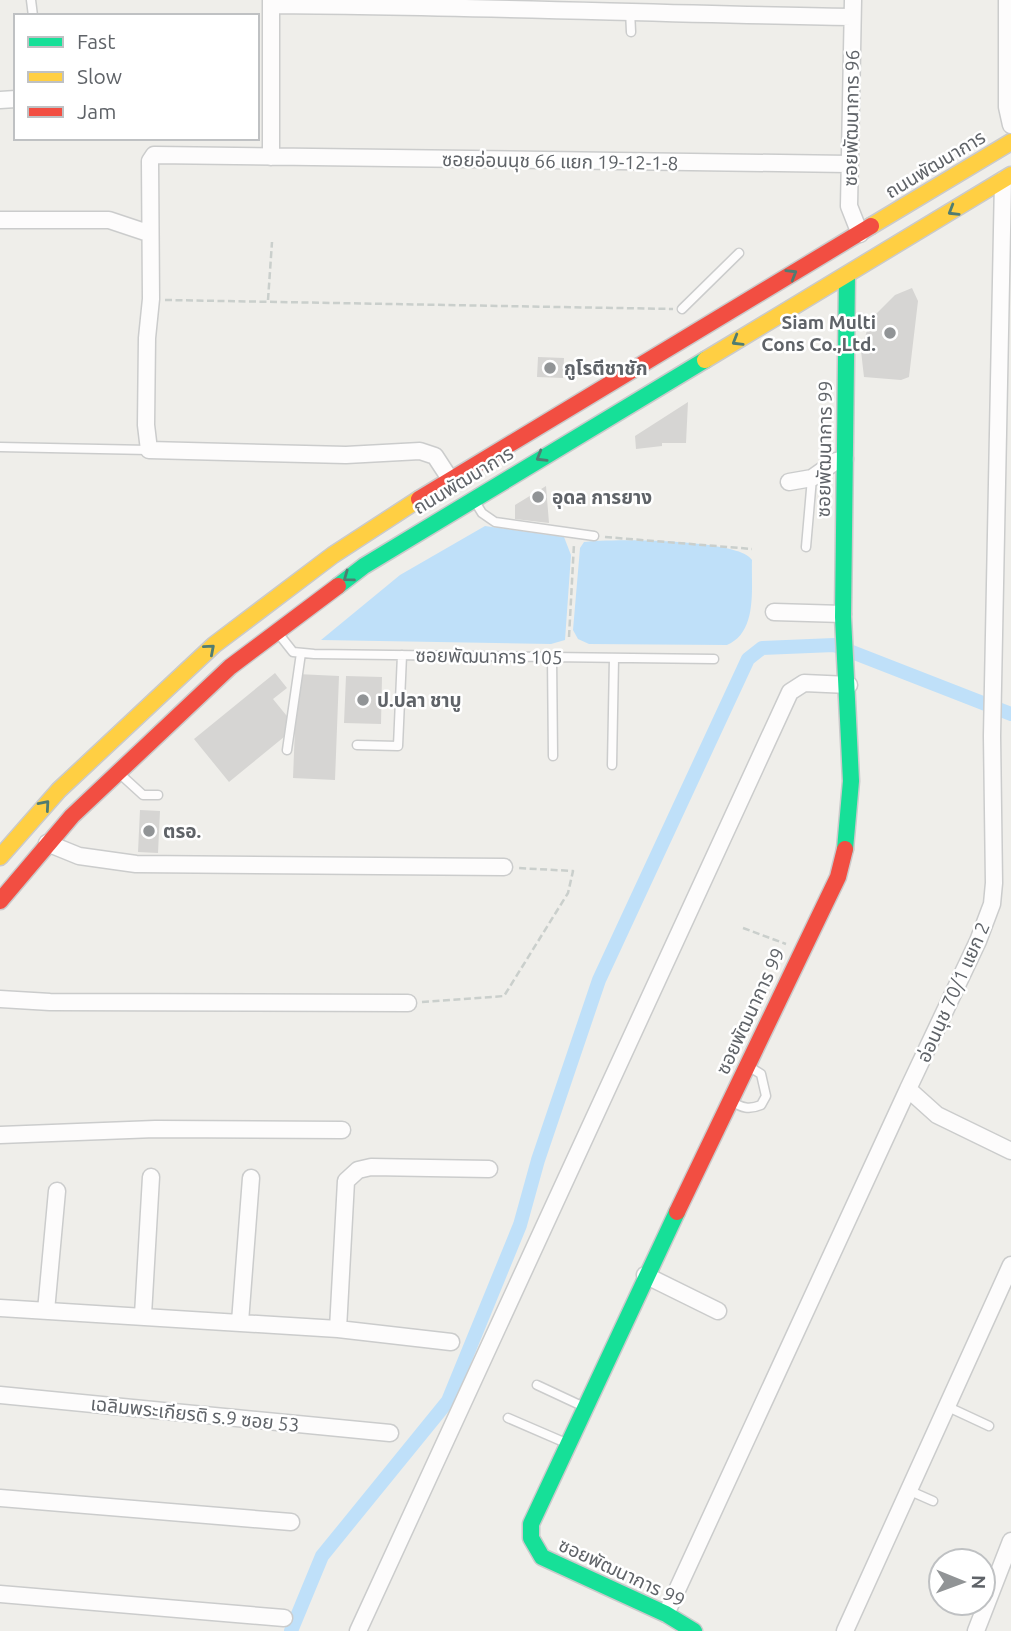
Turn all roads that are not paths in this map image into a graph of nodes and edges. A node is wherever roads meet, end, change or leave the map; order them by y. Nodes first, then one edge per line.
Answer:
1 (853, 0) edge
2 (1007, 0) edge
3 (271, 2) edge
4 (630, 10) junction
5 (852, 17) junction
6 (631, 32) dead end
7 (265, 78) edge
8 (1011, 125) edge
9 (1011, 142) edge
10 (271, 157) junction
11 (849, 164) junction
12 (1007, 178) edge
13 (0, 220) edge
14 (148, 233) junction
15 (860, 234) junction
16 (739, 253) dead end
17 (847, 275) junction
18 (1006, 290) edge
19 (682, 309) road end
20 (1005, 380) edge
21 (1005, 403) edge
22 (0, 447) edge
23 (149, 450) junction
24 (845, 459) junction
25 (812, 478) junction
26 (450, 479) junction
27 (789, 482) dead end
28 (473, 498) junction
29 (594, 536) road end
30 (806, 547) dead end
31 (774, 612) dead end
32 (843, 614) junction
33 (275, 630) junction
34 (1003, 634) edge
35 (301, 653) junction
36 (402, 655) junction
37 (994, 655) junction
38 (1011, 656) edge
39 (552, 657) junction
40 (614, 658) junction
41 (713, 659) dead end
42 (849, 685) junction
43 (357, 745) dead end
44 (287, 750) dead end
45 (553, 756) dead end
46 (612, 765) dead end
47 (118, 772) junction
48 (158, 795) dead end
49 (47, 843) junction
50 (0, 857) edge
51 (504, 867) road end
52 (0, 901) edge
53 (0, 999) edge
54 (408, 1003) road end
55 (748, 1066) junction
56 (908, 1088) junction
57 (730, 1101) junction
58 (342, 1130) dead end
59 (0, 1135) edge
60 (1011, 1151) edge
61 (489, 1169) dead end
62 (151, 1177) dead end
63 (251, 1178) dead end
64 (57, 1191) dead end
65 (1011, 1265) edge
66 (645, 1275) junction
67 (0, 1308) edge
68 (46, 1311) junction
69 (718, 1311) dead end
70 (143, 1315) junction
71 (240, 1322) junction
72 (338, 1329) junction
73 (451, 1342) dead end
74 (537, 1385) dead end
75 (0, 1395) edge
76 (946, 1406) junction
77 (585, 1407) junction
78 (508, 1418) dead end
79 (989, 1426) dead end
80 (390, 1433) dead end
81 (568, 1443) junction
82 (908, 1490) junction
83 (0, 1498) edge
84 (933, 1501) dead end
85 (291, 1522) dead end
86 (1011, 1541) edge
87 (0, 1594) edge
88 (666, 1614) junction
89 (284, 1618) dead end
90 (358, 1631) edge
91 (694, 1631) edge
92 (845, 1631) edge
93 (975, 1631) edge

1 - 5 street, ซอยพัฒนาการ 96
2 - 8 street
3 - 4 street
3 - 7 street
4 - 5 street
4 - 6 lane
5 - 11 street, ซอยพัฒนาการ 96
7 - 10 street
9 - 15 main road, ถนนพัฒนาการ
10 - 11 street, ซอยอ่อนนุช 66 แยก 19-12-1-8
10 - 14 street, ซอยอ่อนนุช 66 แยก 19-12-1-8
11 - 15 street, ซอยพัฒนาการ 96
12 -> 17 main road, ถนนพัฒนาการ
12 - 18 street, อ่อนนุช 70/1 แยก 2
13 - 14 street
14 - 23 street
26 -> 15 main road, ถนนพัฒนาการ
16 - 19 lane
17 - 24 main road, ซอยพัฒนาการ 99
17 -> 28 main road, ถนนพัฒนาการ
18 - 20 street, อ่อนนุช 70/1 แยก 2
20 - 21 street, อ่อนนุช 70/1 แยก 2
21 - 34 street, อ่อนนุช 70/1 แยก 2
22 - 23 lane
23 - 26 street
24 - 25 street
24 - 32 main road, ซอยพัฒนาการ 99
25 - 27 street
25 - 30 lane
50 -> 26 main road, ถนนพัฒนาการ
28 - 29 lane
28 -> 33 main road, ถนนพัฒนาการ
31 - 32 street
32 - 42 main road, ซอยพัฒนาการ 99
33 - 35 lane
33 - 47 main road, ถนนพัฒนาการ
34 - 37 street, อ่อนนุช 70/1 แยก 2
35 - 36 lane, ซอยพัฒนาการ 105
35 - 44 lane
36 - 39 lane, ซอยพัฒนาการ 105
36 - 43 lane
37 - 38 street
37 - 56 street, อ่อนนุช 70/1 แยก 2
39 - 40 lane, ซอยพัฒนาการ 105
39 - 45 lane
40 - 41 lane, ซอยพัฒนาการ 105
40 - 46 lane
42 - 55 main road, ซอยพัฒนาการ 99
42 - 90 street
47 - 48 lane
47 - 49 main road, ถนนพัฒนาการ
49 - 51 street
49 - 52 main road, ถนนพัฒนาการ
53 - 54 street
55 - 57 main road, ซอยพัฒนาการ 99
55 - 57 lane
56 - 60 street
56 - 88 street, อ่อนนุช 70/1 แยก 2
57 - 66 main road, ซอยพัฒนาการ 99
58 - 59 street
61 - 72 street
62 - 70 street
63 - 71 street
64 - 68 street
65 - 76 street
66 - 69 street
66 - 77 main road, ซอยพัฒนาการ 99
67 - 68 street
68 - 70 street
70 - 71 street
71 - 72 street
72 - 73 street
74 - 77 lane
75 - 80 street, เฉลิมพระเกียรติ ร.9 ซอย 53
76 - 79 lane
76 - 82 street
77 - 81 main road, ซอยพัฒนาการ 99
78 - 81 lane
81 - 88 main road, ซอยพัฒนาการ 99
82 - 84 lane
82 - 92 street
83 - 85 street
86 - 93 street
87 - 89 street
88 - 91 main road, ซอยพัฒนาการ 99

